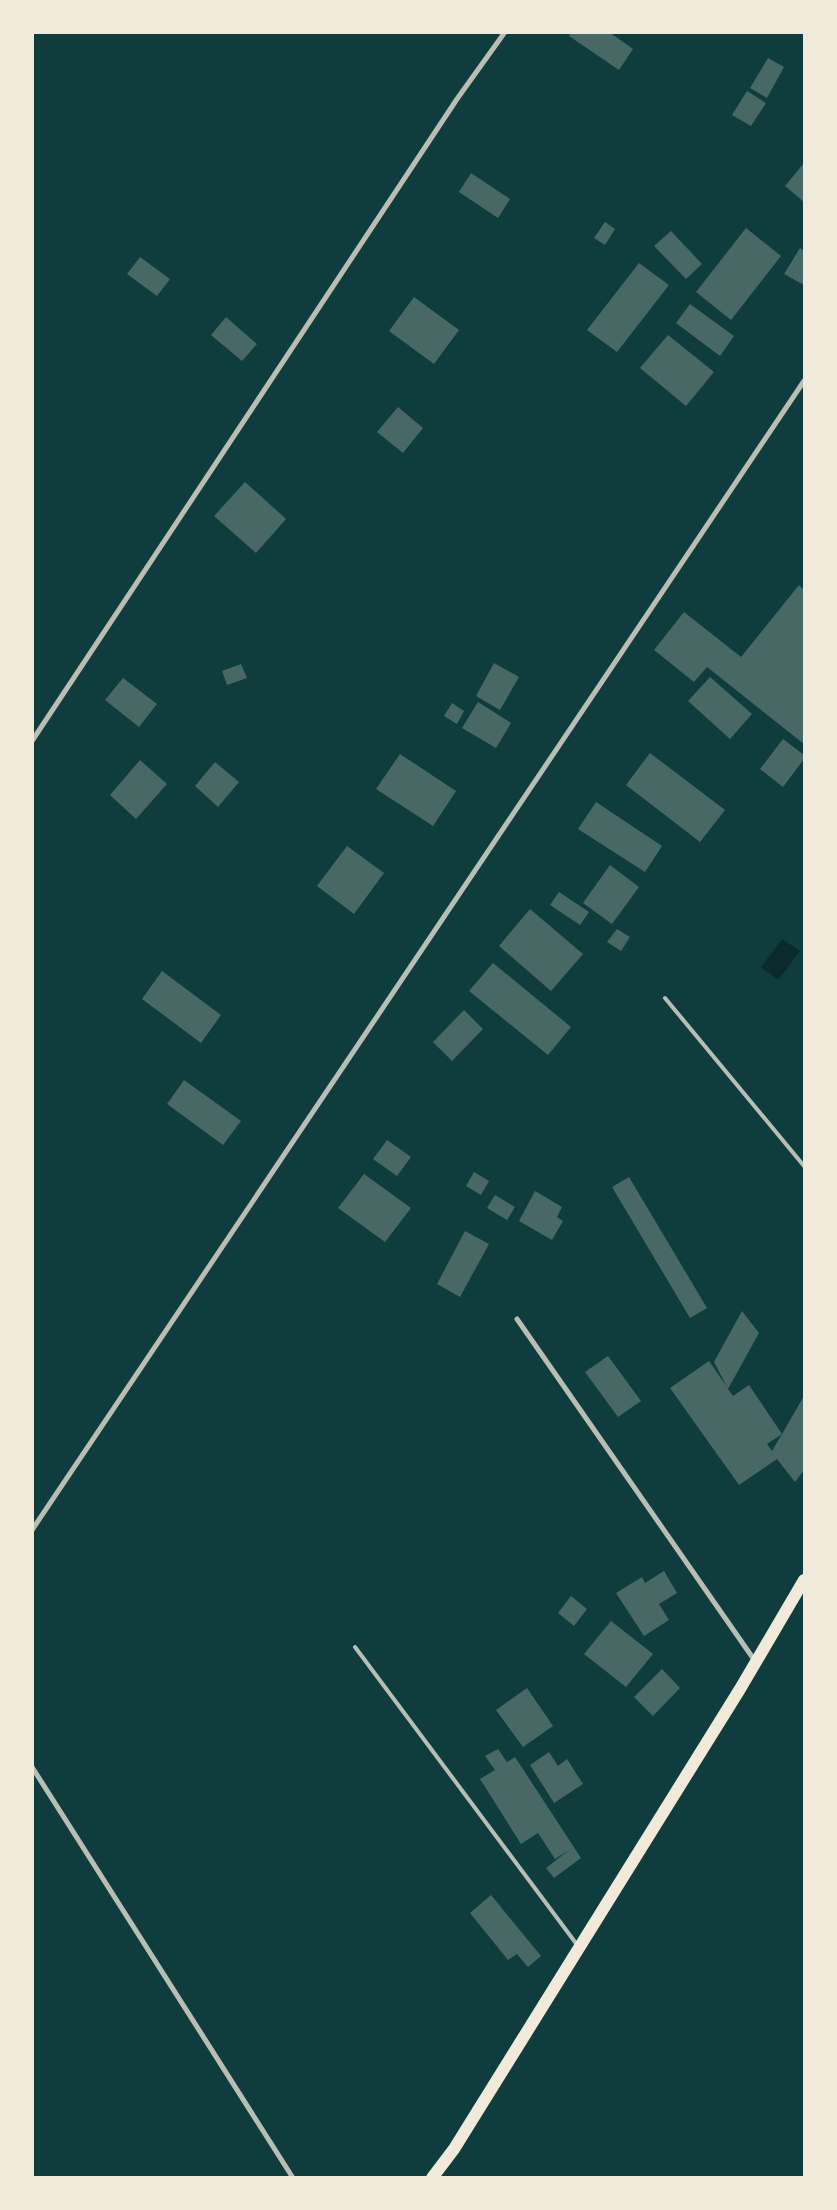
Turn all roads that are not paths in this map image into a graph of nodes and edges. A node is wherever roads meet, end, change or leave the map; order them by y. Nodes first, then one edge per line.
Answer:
1 (505, 32) edge
2 (804, 382) edge
3 (32, 741) edge
4 (665, 998) dead end
5 (804, 1166) edge
6 (517, 1319) dead end
7 (32, 1530) edge
8 (804, 1580) edge
9 (354, 1647) dead end
10 (755, 1661) junction
11 (32, 1766) edge
12 (580, 1948) junction
13 (293, 2178) edge
14 (432, 2178) edge

1 - 3 street
2 - 7 street
4 - 5 lane
6 - 10 street
8 - 10 main road
9 - 12 lane
10 - 12 main road
11 - 13 street
12 - 14 main road

